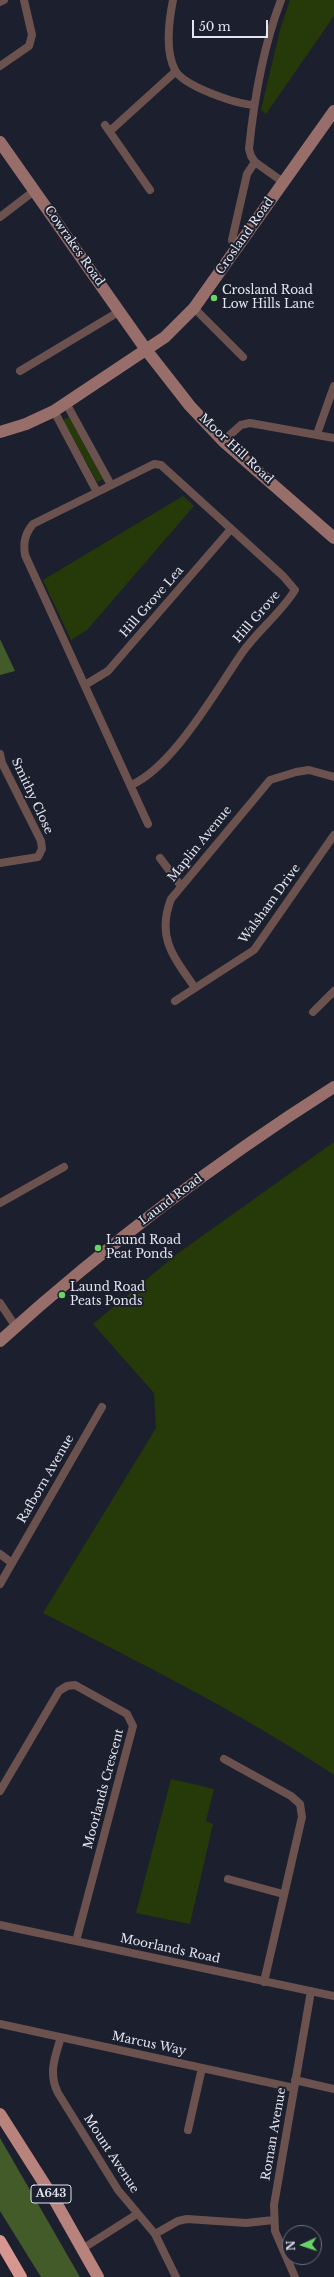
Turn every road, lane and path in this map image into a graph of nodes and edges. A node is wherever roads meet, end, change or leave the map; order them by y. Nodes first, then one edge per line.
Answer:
1 (4, 0) edge
2 (24, 0) edge
3 (173, 0) edge
4 (281, 0) edge
5 (0, 2) edge
6 (0, 66) edge
7 (175, 72) junction
8 (254, 105) junction
9 (334, 111) edge
10 (0, 142) edge
11 (255, 162) junction
12 (283, 182) junction
13 (150, 190) dead end
14 (34, 191) junction
15 (0, 217) edge
16 (235, 250) junction
17 (194, 308) junction
18 (120, 311) junction
19 (147, 351) junction
20 (243, 357) dead end
21 (20, 371) dead end
22 (334, 386) edge
23 (66, 403) junction
24 (54, 410) junction
25 (0, 432) edge
26 (317, 434) junction
27 (334, 438) edge
28 (223, 440) junction
29 (111, 485) junction
30 (97, 492) junction
31 (231, 529) junction
32 (334, 538) edge
33 (85, 685) junction
34 (0, 754) edge
35 (334, 777) edge
36 (131, 786) junction
37 (148, 824) dead end
38 (334, 835) edge
39 (160, 858) dead end
40 (0, 864) edge
41 (181, 886) junction
42 (195, 988) junction
43 (334, 991) edge
44 (175, 1001) dead end
45 (313, 1012) dead end
46 (334, 1087) edge
47 (64, 1168) dead end
48 (0, 1203) edge
49 (0, 1304) edge
50 (16, 1327) junction
51 (0, 1341) edge
52 (102, 1407) dead end
53 (0, 1554) edge
54 (12, 1563) junction
55 (0, 1584) edge
56 (224, 1759) dead end
57 (0, 1790) edge
58 (228, 1879) dead end
59 (283, 1894) junction
60 (0, 1925) edge
61 (76, 1941) junction
62 (264, 1982) junction
63 (311, 1992) junction
64 (334, 1996) edge
65 (0, 2024) edge
66 (60, 2037) junction
67 (202, 2068) junction
68 (294, 2084) junction
69 (334, 2089) edge
70 (0, 2114) edge
71 (188, 2130) dead end
72 (137, 2214) junction
73 (274, 2220) junction
74 (155, 2234) junction
75 (0, 2241) edge
76 (82, 2249) junction
77 (21, 2277) edge
78 (98, 2277) edge
79 (176, 2277) edge
80 (295, 2277) edge

1 - 5 street
2 - 6 street
3 - 7 street
4 - 8 street
7 - 8 street
7 - 13 street
8 - 11 street
9 - 12 street, Crosland Road
10 - 14 street, Cowrakes Road
11 - 12 street
11 - 16 street
12 - 16 street, Crosland Road
14 - 15 street
14 - 18 street, Cowrakes Road
16 - 17 street, Crosland Road
17 - 19 street, Crosland Road
17 - 20 street
18 - 19 street, Cowrakes Road
18 - 21 street
19 - 23 street, Crosland Road
19 - 28 street, Moor Hill Road
22 - 26 street
23 - 24 street, Crosland Road
23 - 29 street
24 - 25 street, Crosland Road
24 - 30 street
26 - 27 street
26 - 28 street
28 - 32 street, Moor Hill Road
29 - 30 street, Hill Grove
29 - 31 street, Hill Grove
30 - 33 street, Hill Grove
31 - 33 street, Hill Grove Lea
31 - 36 street, Hill Grove
33 - 36 street, Hill Grove
34 - 40 street, Smithy Close
35 - 41 street, Maplin Avenue
36 - 37 street, Hill Grove
38 - 42 street, Walsham Drive
39 - 41 street
41 - 42 street, Maplin Avenue
42 - 44 street, Walsham Drive
43 - 45 street
46 - 50 street, Laund Road
47 - 48 street
49 - 50 street
50 - 51 street, Laund Road
52 - 54 street, Rafborn Avenue
53 - 54 street
54 - 55 street, Rafborn Avenue
56 - 59 street
57 - 61 street, Moorlands Crescent
58 - 59 street
59 - 62 street
60 - 61 street, Moorlands Road
61 - 62 street, Moorlands Road
62 - 63 street, Moorlands Road
63 - 64 street, Moorlands Road
63 - 68 street, Roman Avenue
65 - 66 street, Marcus Way
66 - 67 street, Marcus Way
66 - 72 street, Mount Avenue
67 - 68 street, Marcus Way
67 - 71 street
68 - 69 street, Marcus Way
68 - 73 street, Roman Avenue
70 - 76 main road, A643
72 - 74 street, Mount Avenue
72 - 76 street
73 - 74 street
73 - 80 street, Roman Avenue
74 - 79 street, Mount Avenue
75 - 77 highway
76 - 78 main road, A643

